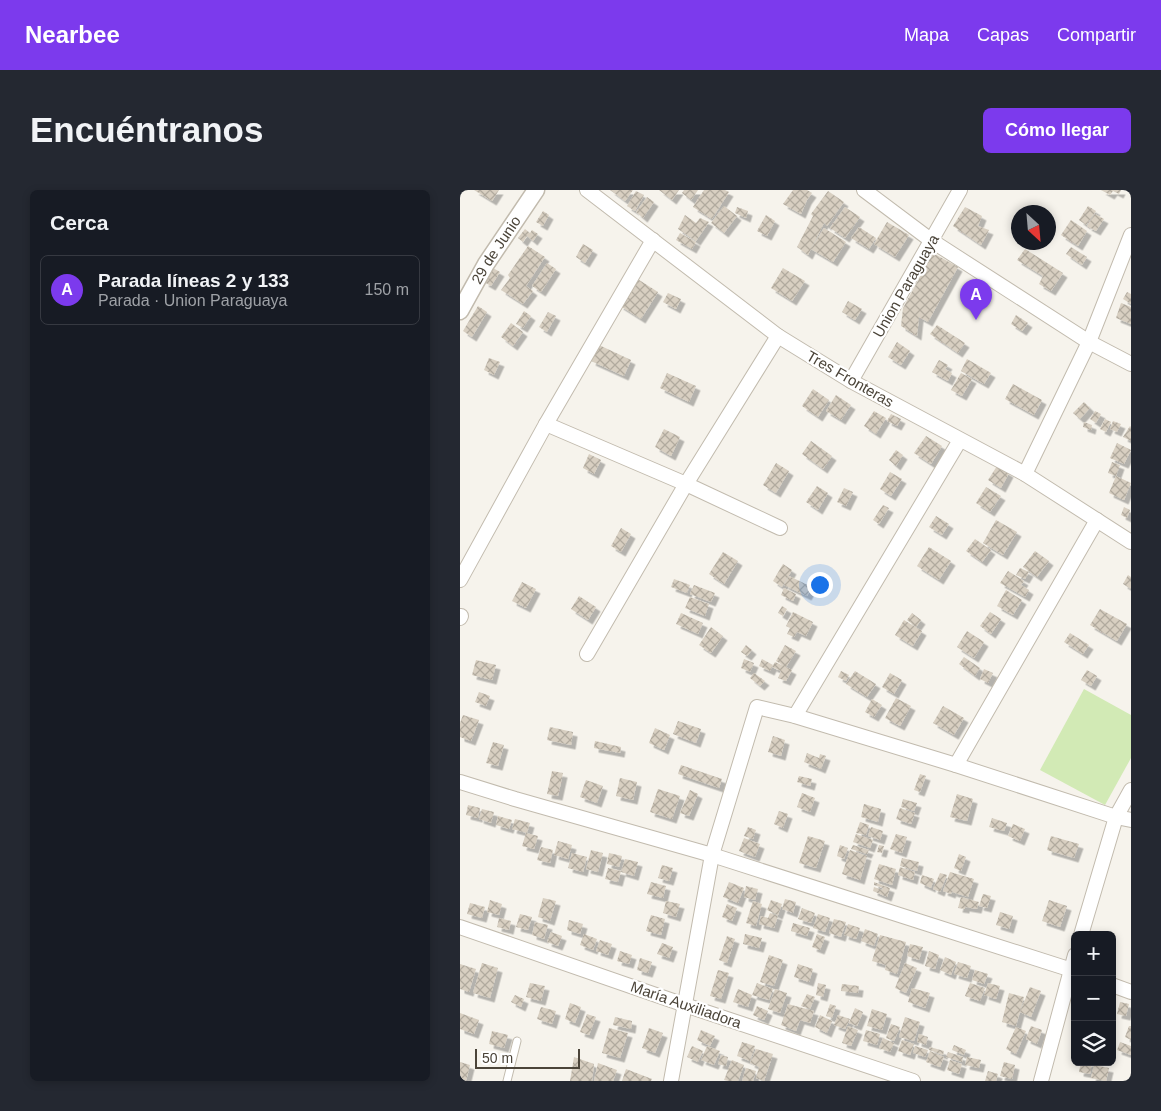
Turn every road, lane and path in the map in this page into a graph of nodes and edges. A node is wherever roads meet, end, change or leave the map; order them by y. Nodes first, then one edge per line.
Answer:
1 (536, 190) edge
2 (588, 190) edge
3 (864, 190) edge
4 (960, 190) edge
5 (1131, 235) edge
6 (653, 240) junction
7 (932, 241) junction
8 (460, 311) edge
9 (778, 336) junction
10 (1089, 342) junction
11 (1131, 364) edge
12 (851, 381) junction
13 (546, 424) junction
14 (960, 440) junction
15 (1025, 474) junction
16 (686, 484) junction
17 (1097, 520) junction
18 (780, 528) dead end
19 (1131, 542) edge
20 (460, 580) edge
21 (587, 654) dead end
22 (795, 716) junction
23 (956, 765) junction
24 (460, 782) edge
25 (1131, 790) edge
26 (1116, 817) junction
27 (1131, 820) edge
28 (712, 855) junction
29 (460, 927) edge
30 (1082, 931) edge
31 (1071, 969) edge
32 (1071, 976) edge
33 (1116, 986) edge
34 (1131, 992) edge
35 (685, 1006) junction
36 (517, 1041) dead end
37 (507, 1081) edge
38 (671, 1081) edge
39 (913, 1081) edge
40 (1041, 1081) edge

1 - 8 street, 29 de Junio
2 - 6 street, Tres Fronteras
3 - 7 street
4 - 7 street, Union Paraguaya
5 - 10 street
6 - 9 street, Tres Fronteras
6 - 13 street
7 - 10 street
7 - 12 street, Union Paraguaya
9 - 12 street, Tres Fronteras
9 - 16 street
10 - 11 street
10 - 15 street
12 - 14 street, Tres Fronteras
13 - 16 street
13 - 20 street
14 - 15 street, Tres Fronteras
14 - 22 street
15 - 17 street, Tres Fronteras
16 - 18 street
16 - 21 street
17 - 19 street, Tres Fronteras
17 - 23 street
22 - 23 street
22 - 28 street
23 - 26 street
24 - 28 street
25 - 26 street
26 - 27 street
26 - 30 street
28 - 31 street
28 - 35 street
29 - 35 street, María Auxiliadora
32 - 40 street
33 - 34 street
35 - 38 street
35 - 39 street, María Auxiliadora
36 - 37 lane

